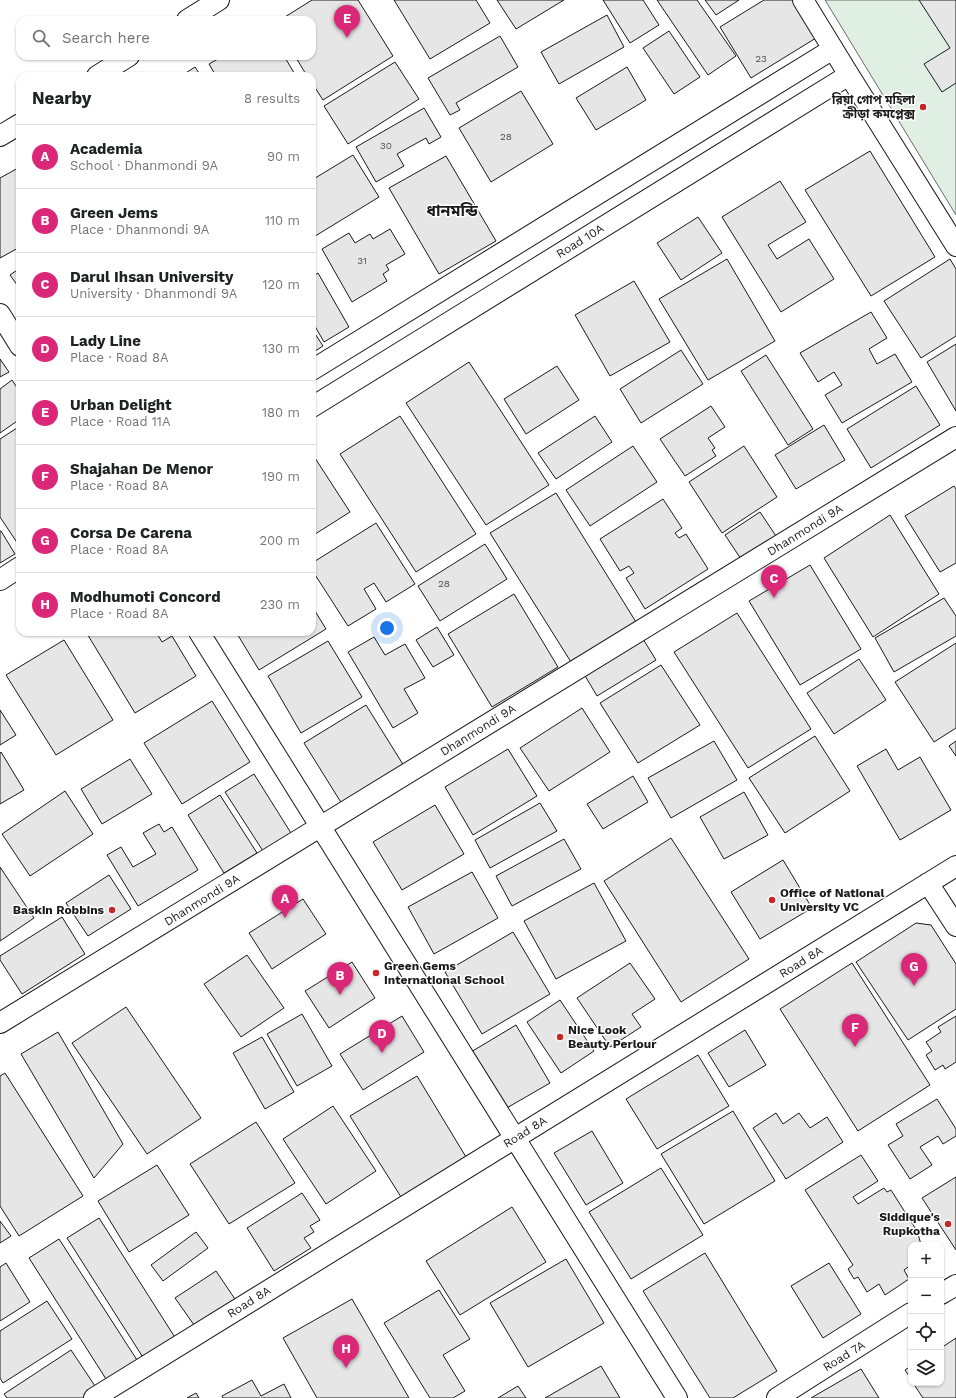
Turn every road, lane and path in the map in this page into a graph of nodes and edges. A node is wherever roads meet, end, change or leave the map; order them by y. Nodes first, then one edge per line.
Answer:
1 (219, 0) edge
2 (803, 0) edge
3 (193, 16) edge
4 (833, 49) junction
5 (123, 60) edge
6 (103, 72) edge
7 (849, 75) junction
8 (16, 126) edge
9 (0, 136) edge
10 (956, 246) edge
11 (0, 314) edge
12 (16, 340) edge
13 (316, 368) edge
14 (316, 405) edge
15 (956, 437) edge
16 (16, 570) edge
17 (0, 580) edge
18 (201, 636) edge
19 (320, 827) junction
20 (956, 866) edge
21 (928, 883) junction
22 (956, 926) edge
23 (0, 1023) edge
24 (514, 1138) junction
25 (956, 1285) edge
26 (944, 1292) edge
27 (909, 1314) edge
28 (94, 1398) edge
29 (677, 1398) edge
30 (777, 1398) edge

1 - 3 street
2 - 4 street
4 - 7 street
4 - 13 street
5 - 6 street
7 - 10 street
7 - 14 street, Road 10A
8 - 9 street
11 - 12 street
15 - 19 street, Dhanmondi 9A
16 - 17 street
18 - 19 street
19 - 23 street, Dhanmondi 9A
19 - 24 street
20 - 21 street, Road 8A
21 - 22 street
21 - 24 street, Road 8A
24 - 28 street, Road 8A
24 - 29 street
25 - 26 street
27 - 30 street, Road 7A

